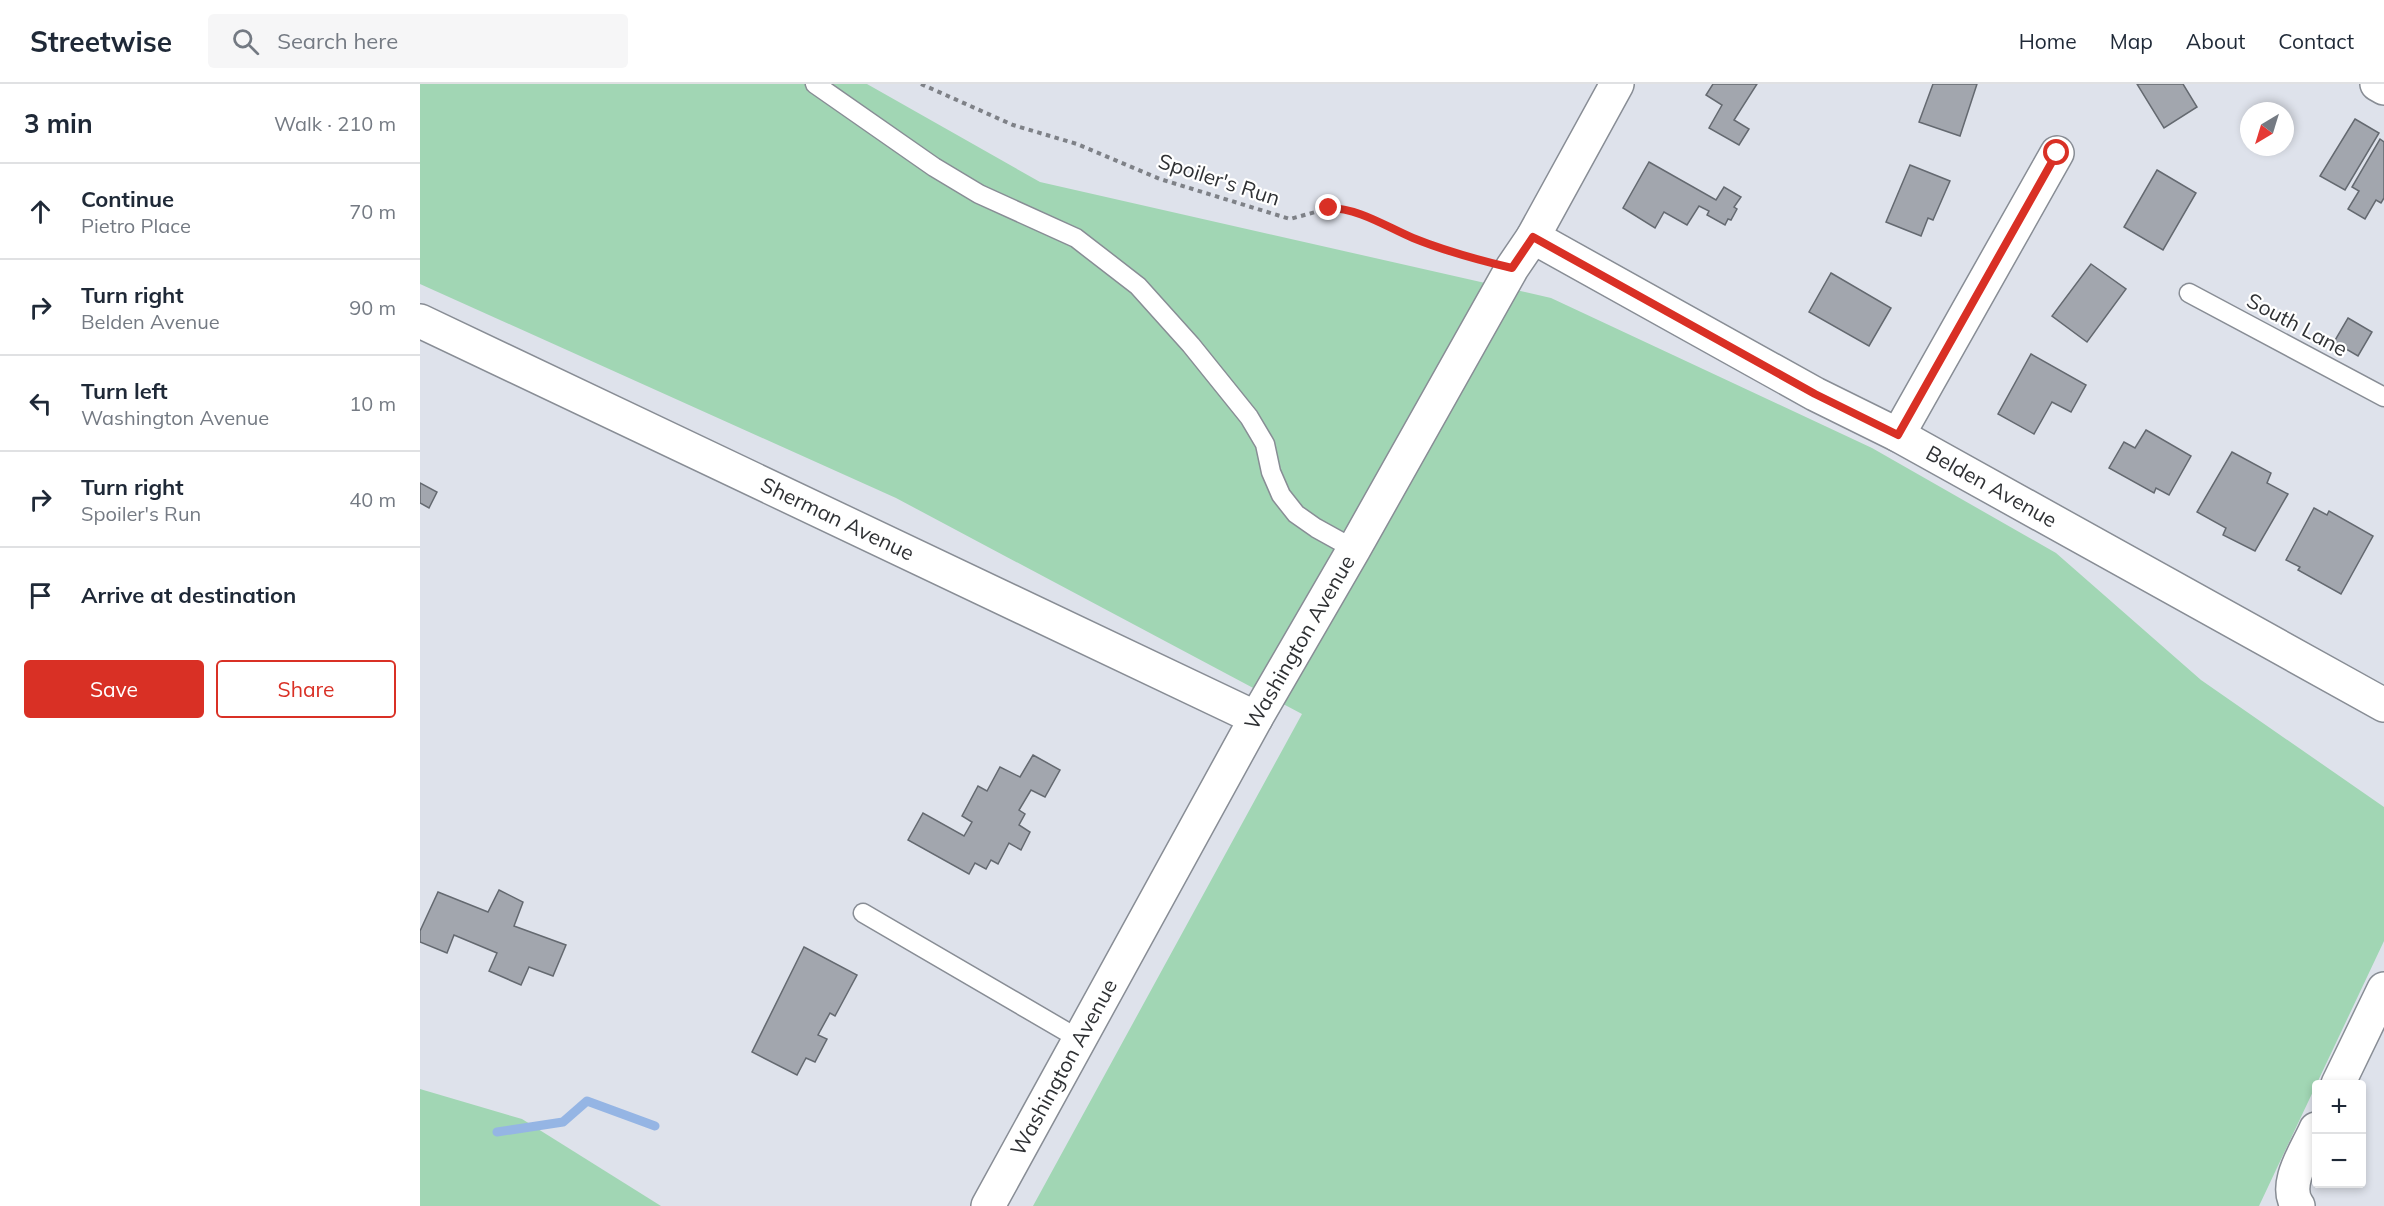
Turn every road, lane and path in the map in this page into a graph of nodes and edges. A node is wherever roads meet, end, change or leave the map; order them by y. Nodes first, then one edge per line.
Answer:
1 (815, 84) edge
2 (921, 84) edge
3 (1617, 84) edge
4 (2377, 84) edge
5 (2384, 88) edge
6 (2057, 153) dead end
7 (1533, 237) junction
8 (1512, 268) junction
9 (2189, 293) dead end
10 (420, 321) edge
11 (2384, 397) edge
12 (1898, 435) junction
13 (1354, 549) junction
14 (2384, 705) edge
15 (1256, 718) junction
16 (863, 913) dead end
17 (2384, 989) edge
18 (1079, 1040) junction
19 (2340, 1080) edge
20 (2314, 1134) edge
21 (988, 1206) edge
22 (2298, 1206) edge

1 - 13 lane
2 - 8 path, Spoiler's Run
3 - 7 street, Washington Avenue
4 - 5 street
6 - 12 street
7 - 8 street, Washington Avenue
7 - 12 street, Belden Avenue
8 - 13 street, Washington Avenue
9 - 11 lane, South Lane
10 - 15 street, Sherman Avenue
12 - 14 street, Belden Avenue
13 - 15 street, Washington Avenue
15 - 18 street, Washington Avenue
16 - 18 lane
17 - 19 street
18 - 21 street, Washington Avenue
20 - 22 street

